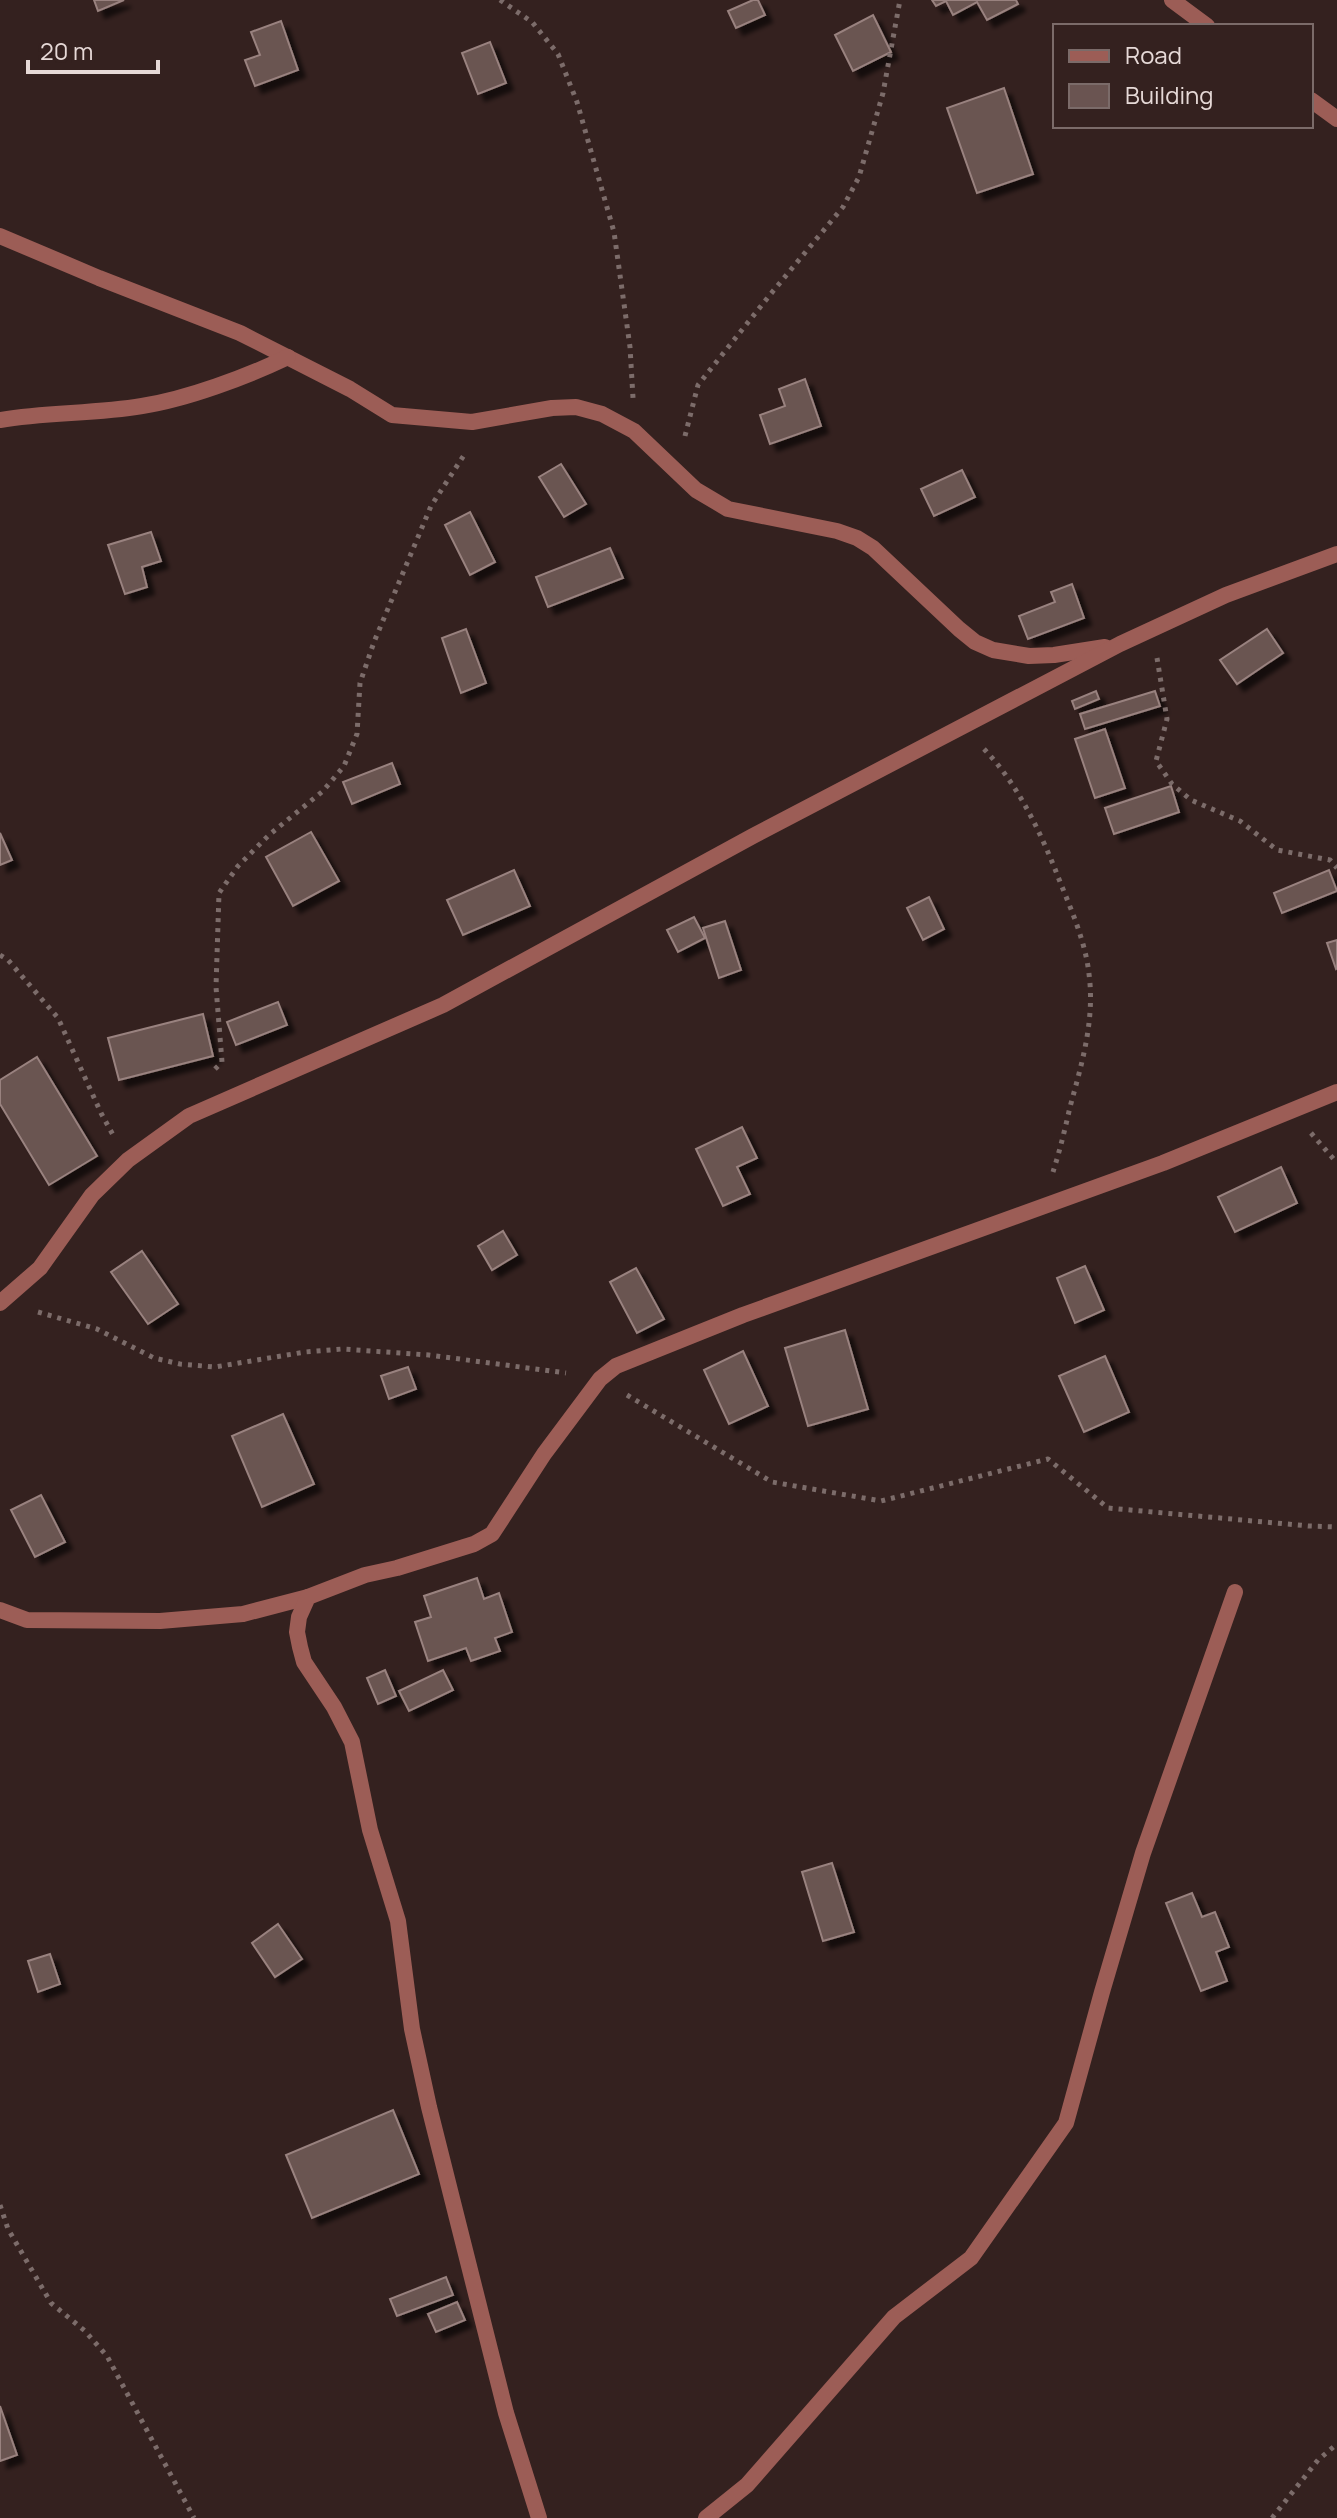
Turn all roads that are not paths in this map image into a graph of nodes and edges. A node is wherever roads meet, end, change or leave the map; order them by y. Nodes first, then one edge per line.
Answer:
1 (1172, 0) edge
2 (1204, 24) edge
3 (1313, 101) edge
4 (1337, 119) edge
5 (0, 236) edge
6 (288, 357) junction
7 (0, 420) edge
8 (1337, 554) edge
9 (1120, 644) junction
10 (1337, 1092) edge
11 (1, 1302) edge
12 (1235, 1592) dead end
13 (308, 1597) junction
14 (0, 1610) edge
15 (539, 2518) edge
16 (706, 2518) edge

1 - 2 street
3 - 4 street
5 - 6 street
6 - 7 street
6 - 9 street
8 - 9 street
9 - 11 street
10 - 13 street
12 - 16 street
13 - 14 street
13 - 15 street

